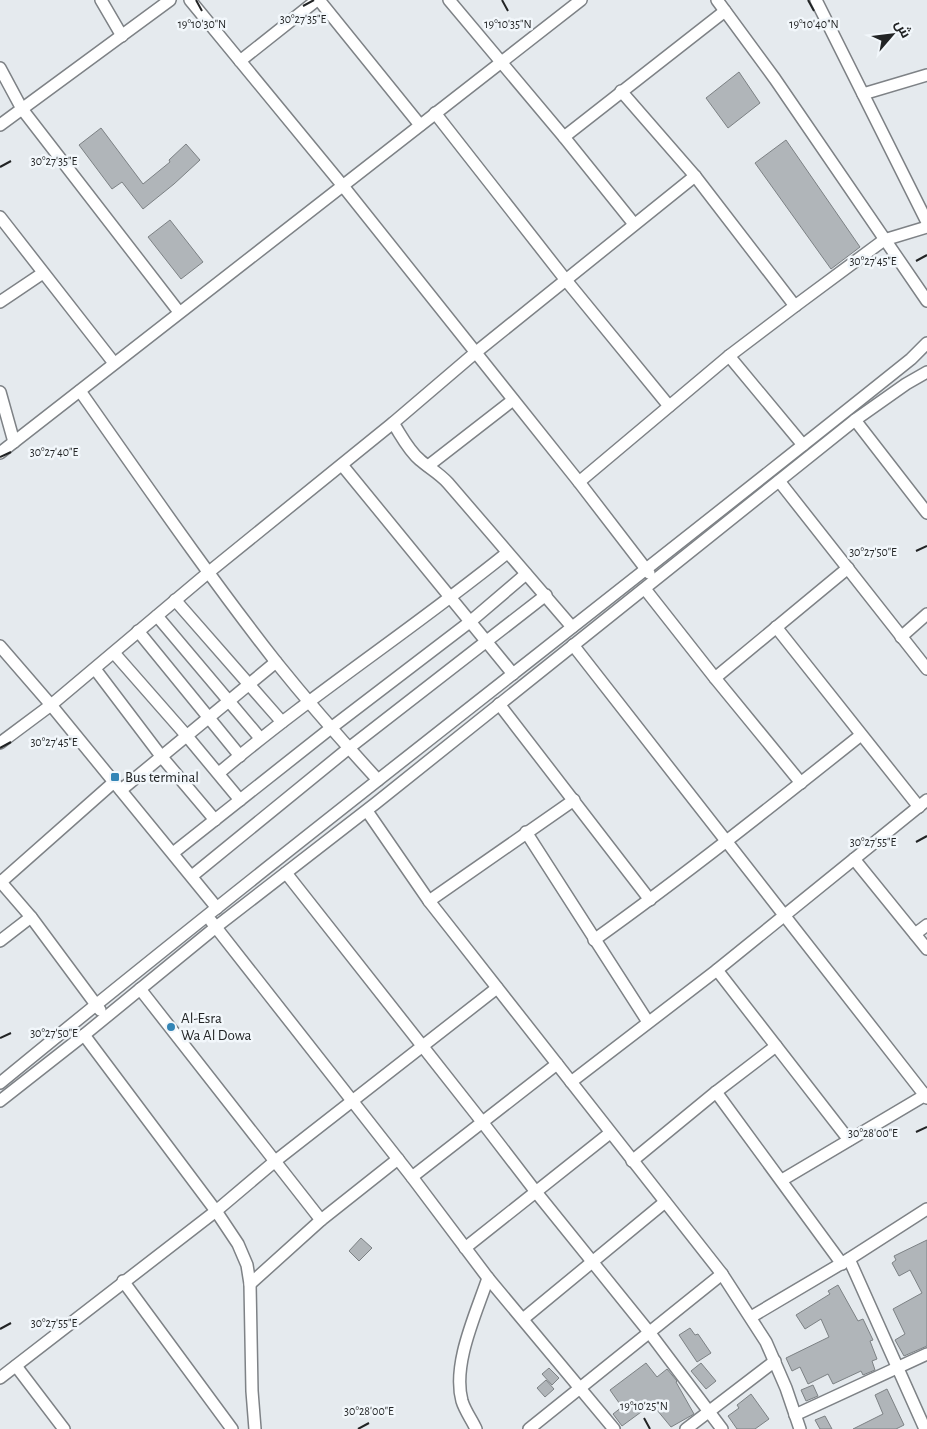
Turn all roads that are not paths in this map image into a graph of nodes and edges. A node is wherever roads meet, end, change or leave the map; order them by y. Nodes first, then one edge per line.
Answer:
1 (101, 0) edge
2 (170, 0) edge
3 (190, 0) edge
4 (318, 0) edge
5 (449, 0) edge
6 (561, 0) edge
7 (581, 0) edge
8 (717, 0) edge
9 (816, 0) edge
10 (569, 10) junction
11 (725, 10) junction
12 (122, 36) junction
13 (240, 61) junction
14 (500, 62) junction
15 (0, 68) edge
16 (927, 75) edge
17 (621, 91) junction
18 (863, 94) junction
19 (22, 109) junction
20 (435, 113) junction
21 (0, 125) edge
22 (420, 126) junction
23 (564, 137) junction
24 (695, 176) junction
25 (343, 186) junction
26 (0, 217) edge
27 (927, 222) edge
28 (634, 224) junction
29 (927, 227) edge
30 (884, 240) junction
31 (43, 273) junction
32 (565, 279) junction
33 (927, 300) edge
34 (0, 302) edge
35 (795, 306) junction
36 (179, 312) junction
37 (927, 343) edge
38 (475, 353) junction
39 (729, 356) junction
40 (114, 363) junction
41 (927, 372) edge
42 (80, 391) junction
43 (0, 392) edge
44 (513, 400) junction
45 (669, 406) junction
46 (855, 420) junction
47 (394, 423) junction
48 (14, 442) junction
49 (803, 446) junction
50 (0, 453) edge
51 (342, 465) junction
52 (428, 466) junction
53 (779, 481) junction
54 (579, 482) junction
55 (927, 513) edge
56 (507, 553) junction
57 (848, 568) junction
58 (646, 569) junction
59 (209, 572) junction
60 (526, 574) junction
61 (655, 580) junction
62 (645, 588) junction
63 (546, 595) junction
64 (451, 598) junction
65 (175, 600) junction
66 (927, 614) edge
67 (157, 616) junction
68 (471, 621) junction
69 (572, 627) junction
70 (776, 627) junction
71 (138, 632) junction
72 (901, 636) junction
73 (487, 641) junction
74 (573, 645) junction
75 (0, 646) edge
76 (114, 653) junction
77 (276, 662) junction
78 (95, 669) junction
79 (927, 669) edge
80 (513, 674) junction
81 (715, 678) junction
82 (248, 685) junction
83 (229, 701) junction
84 (309, 701) junction
85 (499, 704) junction
86 (51, 705) junction
87 (208, 717) junction
88 (282, 722) junction
89 (331, 728) junction
90 (186, 735) junction
91 (861, 736) junction
92 (260, 738) junction
93 (0, 744) edge
94 (349, 748) junction
95 (161, 756) junction
96 (240, 756) junction
97 (219, 774) junction
98 (378, 780) junction
99 (801, 783) junction
100 (118, 786) junction
101 (366, 790) junction
102 (240, 800) junction
103 (574, 800) junction
104 (376, 803) junction
105 (923, 804) edge
106 (366, 811) junction
107 (215, 820) junction
108 (526, 832) junction
109 (727, 842) junction
110 (173, 852) junction
111 (854, 860) junction
112 (286, 873) junction
113 (192, 876) junction
114 (1, 882) edge
115 (650, 900) junction
116 (429, 901) junction
117 (217, 908) junction
118 (783, 915) junction
119 (207, 916) junction
120 (30, 917) junction
121 (927, 925) edge
122 (216, 927) junction
123 (916, 934) junction
124 (594, 940) junction
125 (0, 941) edge
126 (927, 948) edge
127 (717, 970) junction
128 (496, 988) junction
129 (140, 989) junction
130 (96, 1004) junction
131 (105, 1017) junction
132 (648, 1022) junction
133 (84, 1035) junction
134 (423, 1046) junction
135 (776, 1046) junction
136 (557, 1064) junction
137 (571, 1082) junction
138 (0, 1083) edge
139 (716, 1092) junction
140 (926, 1096) edge
141 (0, 1101) edge
142 (352, 1101) junction
143 (483, 1123) junction
144 (610, 1133) junction
145 (849, 1140) junction
146 (398, 1159) junction
147 (632, 1161) junction
148 (274, 1162) junction
149 (412, 1178) junction
150 (782, 1180) junction
151 (536, 1192) junction
152 (665, 1202) junction
153 (927, 1209) edge
154 (216, 1211) junction
155 (321, 1220) junction
156 (465, 1248) junction
157 (592, 1261) junction
158 (846, 1262) junction
159 (722, 1274) junction
160 (488, 1278) junction
161 (123, 1281) junction
162 (250, 1284) junction
163 (751, 1318) junction
164 (523, 1319) junction
165 (649, 1332) junction
166 (927, 1354) edge
167 (775, 1362) junction
168 (16, 1366) junction
169 (899, 1368) junction
170 (0, 1378) edge
171 (579, 1388) junction
172 (708, 1412) junction
173 (795, 1415) junction
174 (64, 1429) edge
175 (232, 1429) edge
176 (255, 1429) edge
177 (476, 1429) edge
178 (529, 1429) edge
179 (614, 1429) edge
180 (686, 1429) edge
181 (722, 1429) edge
182 (800, 1429) edge
183 (925, 1429) edge

1 - 12 street
2 - 12 street
3 - 13 street
4 - 13 street
4 - 22 street
5 - 14 street
6 - 10 street
7 - 10 street
8 - 11 street
9 - 18 street
10 - 14 street
11 - 17 street
11 - 30 street
12 - 19 street
13 - 25 street
14 - 20 street
14 - 23 street
15 - 19 street
16 - 18 street
17 - 23 street
17 - 24 street
18 - 27 street
19 - 21 street
19 - 36 street
20 - 22 street
20 - 32 street
22 - 25 street
23 - 28 street
24 - 28 street
24 - 35 street
25 - 36 street
25 - 38 street
26 - 31 street
28 - 32 street
29 - 30 street
30 - 33 street
30 - 35 street
31 - 34 street
31 - 40 street
32 - 38 street
32 - 45 street
35 - 39 street
36 - 40 street
37 - 49 street
38 - 44 street
38 - 47 street
39 - 45 street
39 - 49 street
40 - 42 street
41 - 46 street
42 - 48 street
42 - 59 street
43 - 48 street
44 - 52 street
44 - 54 street
45 - 54 street
46 - 53 street
46 - 55 street
47 - 51 street
47 - 52 street
48 - 50 street
49 - 58 street
51 - 59 street
51 - 64 street
52 - 56 street
53 - 57 street
53 - 61 street
54 - 58 street
56 - 60 street
56 - 64 street
57 - 70 street
57 - 72 street
58 - 61 street
58 - 69 street
59 - 65 street
59 - 77 street
60 - 63 street
60 - 68 street
61 - 62 street
62 - 74 street
62 - 81 street
63 - 69 street
63 - 73 street
64 - 68 street
64 - 84 street
65 - 67 street
65 - 82 street
66 - 72 street
67 - 71 street
67 - 83 street
68 - 73 street
68 - 89 street
69 - 80 street
70 - 81 street
70 - 91 street
71 - 76 street
71 - 87 street
72 - 79 street
73 - 80 street
73 - 94 street
74 - 85 street
74 - 109 street
75 - 86 street
76 - 78 street
76 - 90 street
77 - 82 street
77 - 84 street
78 - 86 street
78 - 95 street
80 - 98 street
81 - 99 street
82 - 83 street
82 - 88 street
83 - 87 street
83 - 92 street
84 - 88 street
84 - 89 street
85 - 103 street
85 - 104 street
86 - 93 street
86 - 100 street
87 - 90 street
87 - 96 street
88 - 92 street
89 - 94 street
89 - 102 street
90 - 95 street
90 - 97 street
91 - 99 street
91 - 105 street
92 - 96 street
94 - 98 street
94 - 113 street
95 - 100 street
95 - 107 street
96 - 97 street
97 - 102 street
98 - 101 street
99 - 109 street
100 - 110 street
100 - 114 street
101 - 104 street
101 - 117 street
102 - 107 street
103 - 108 street
103 - 115 street
104 - 106 street
105 - 111 street
106 - 112 street
106 - 116 street
107 - 110 street
108 - 116 street
108 - 124 street
109 - 115 street
109 - 118 street
110 - 113 street
111 - 118 street
111 - 123 street
112 - 122 street
112 - 134 street
113 - 117 street
114 - 120 street
115 - 124 street
116 - 128 street
117 - 119 street
118 - 127 street
118 - 140 street
119 - 122 street
119 - 130 street
120 - 125 street
120 - 130 street
121 - 123 street
122 - 129 street
122 - 142 street
123 - 126 street
124 - 132 street
127 - 132 street
127 - 135 street
128 - 134 street
128 - 136 street
129 - 131 street
129 - 148 street
130 - 131 street
130 - 138 street
131 - 133 street
132 - 137 street
133 - 141 street
133 - 154 street
134 - 142 street
134 - 143 street
135 - 139 street
135 - 145 street
136 - 137 street
136 - 143 street
137 - 144 street
139 - 147 street
139 - 150 street
140 - 145 street
142 - 146 street
142 - 148 street
143 - 149 street
143 - 151 street
144 - 147 street
144 - 151 street
145 - 150 street
146 - 149 street
146 - 155 street
147 - 152 street
148 - 154 street
148 - 155 street
149 - 156 street
150 - 158 street
151 - 156 street
151 - 157 street
152 - 157 street
152 - 159 street
153 - 158 street
154 - 161 street
154 - 162 street
155 - 162 street
156 - 160 street
157 - 164 street
157 - 165 street
158 - 163 street
158 - 169 street
159 - 163 street
159 - 165 street
160 - 164 street
160 - 177 street
161 - 168 street
161 - 175 street
162 - 176 street
163 - 167 street
164 - 171 street
165 - 171 street
165 - 172 street
166 - 169 street
167 - 172 street
167 - 173 street
168 - 170 street
168 - 174 street
169 - 173 street
169 - 183 street
171 - 178 street
171 - 179 street
172 - 180 street
172 - 181 street
173 - 182 street

